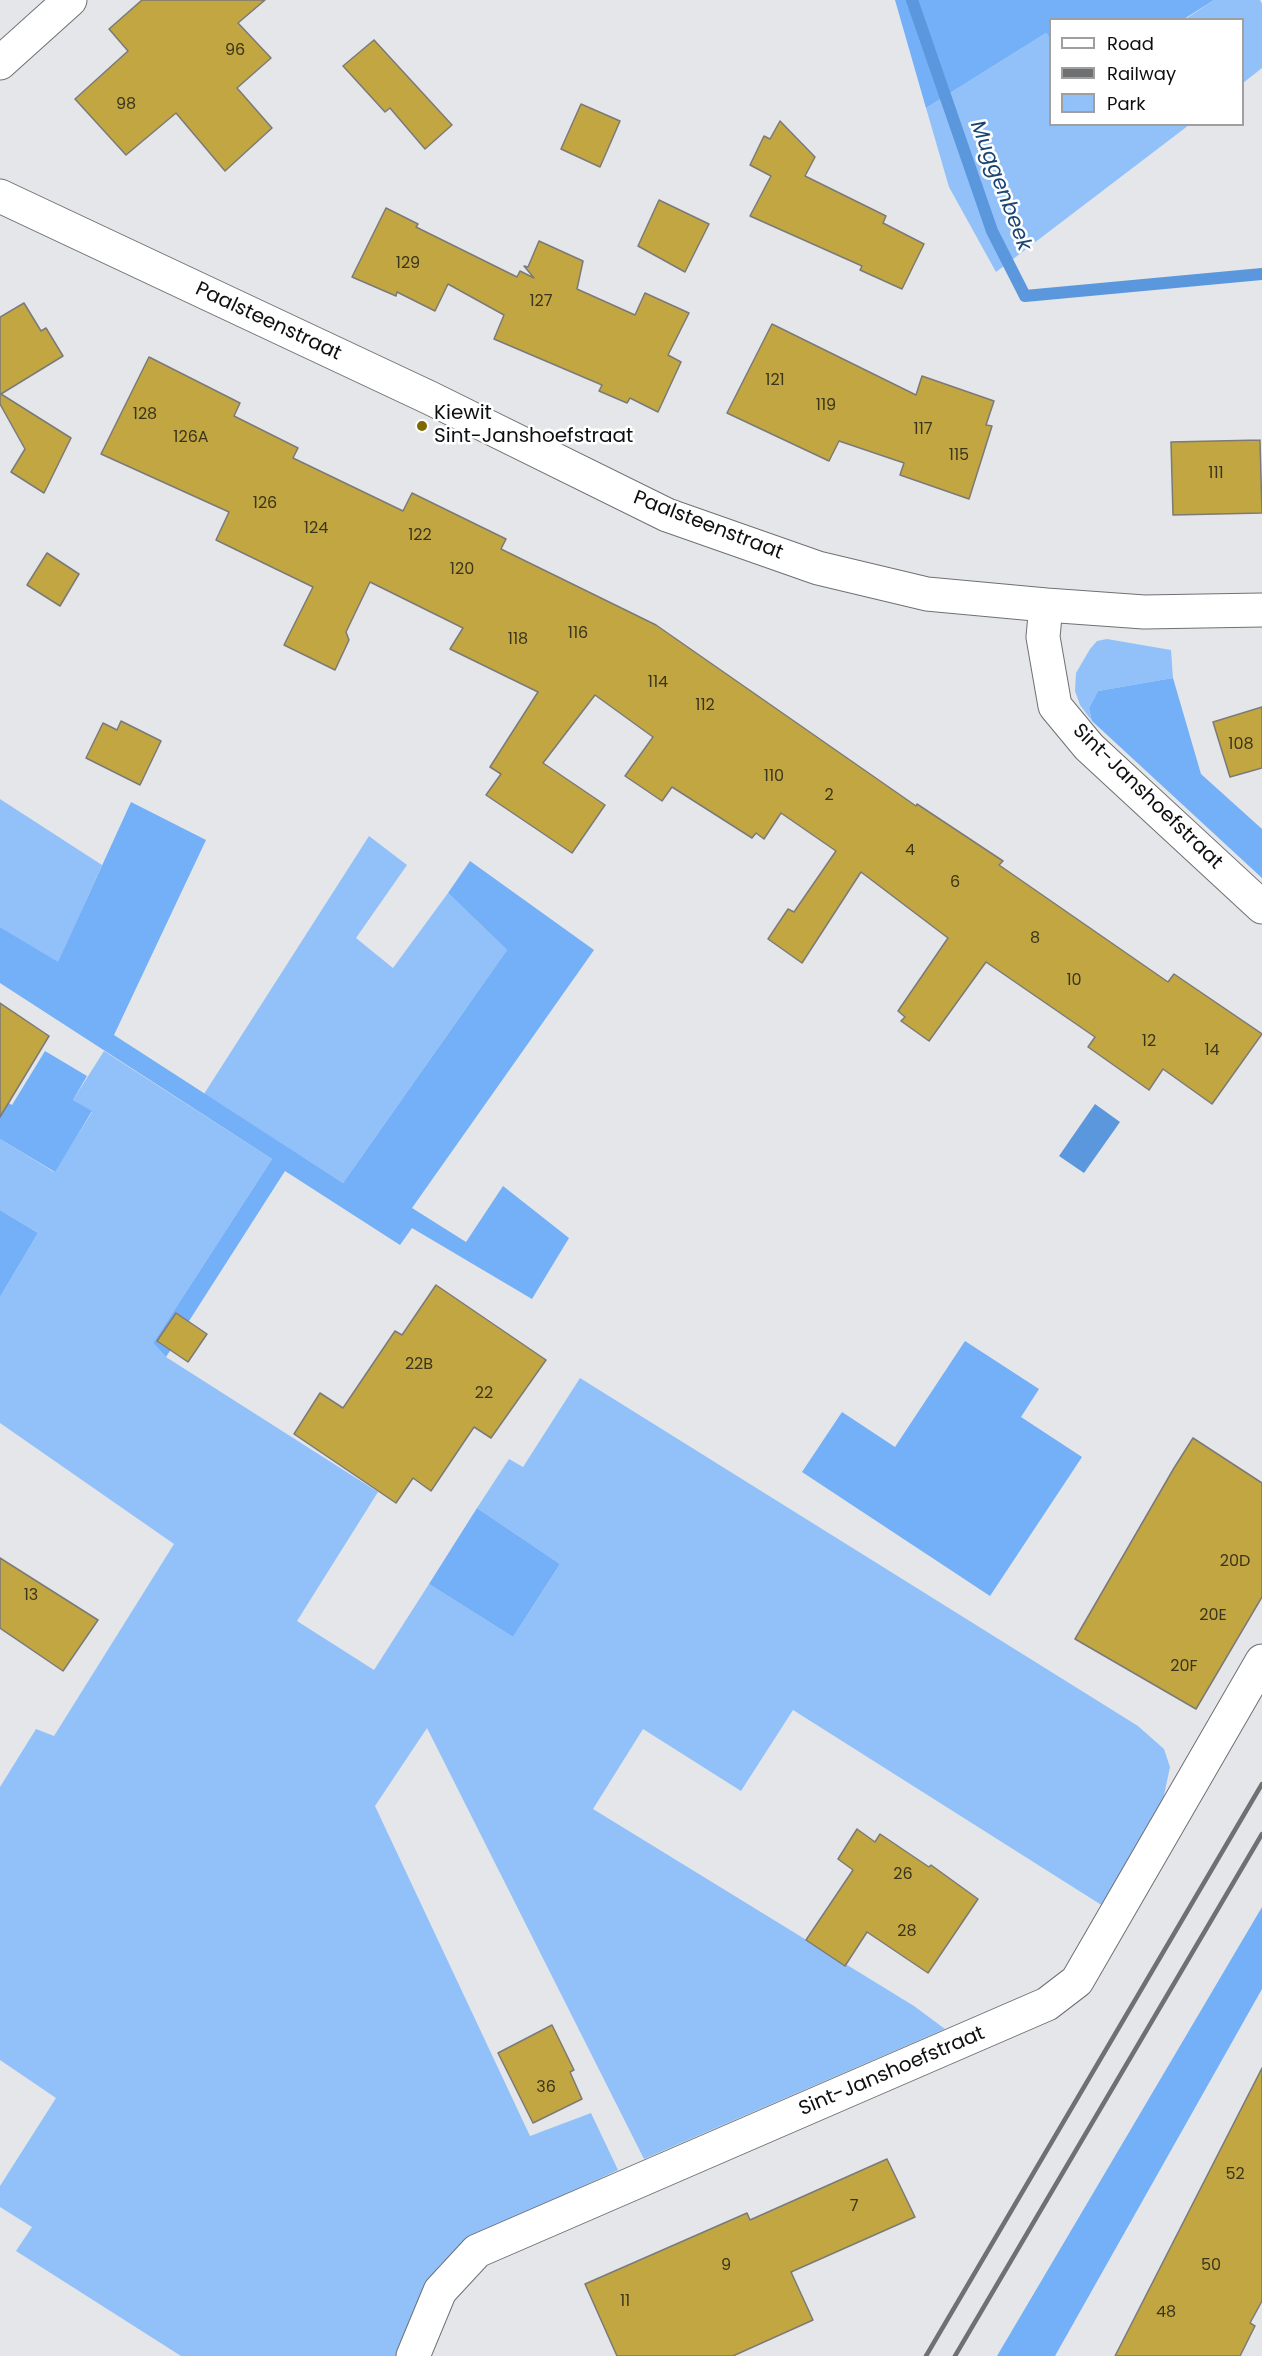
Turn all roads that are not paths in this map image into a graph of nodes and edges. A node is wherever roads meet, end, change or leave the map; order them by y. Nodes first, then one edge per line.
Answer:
1 (70, 0) edge
2 (0, 63) edge
3 (0, 196) edge
4 (1046, 606) junction
5 (1262, 610) edge
6 (1262, 907) edge
7 (1262, 1661) edge
8 (413, 2356) edge

1 - 2 street
3 - 4 street, Paalsteenstraat
4 - 5 street, Paalsteenstraat
4 - 6 street, Sint-Janshoefstraat
7 - 8 street, Sint-Janshoefstraat

